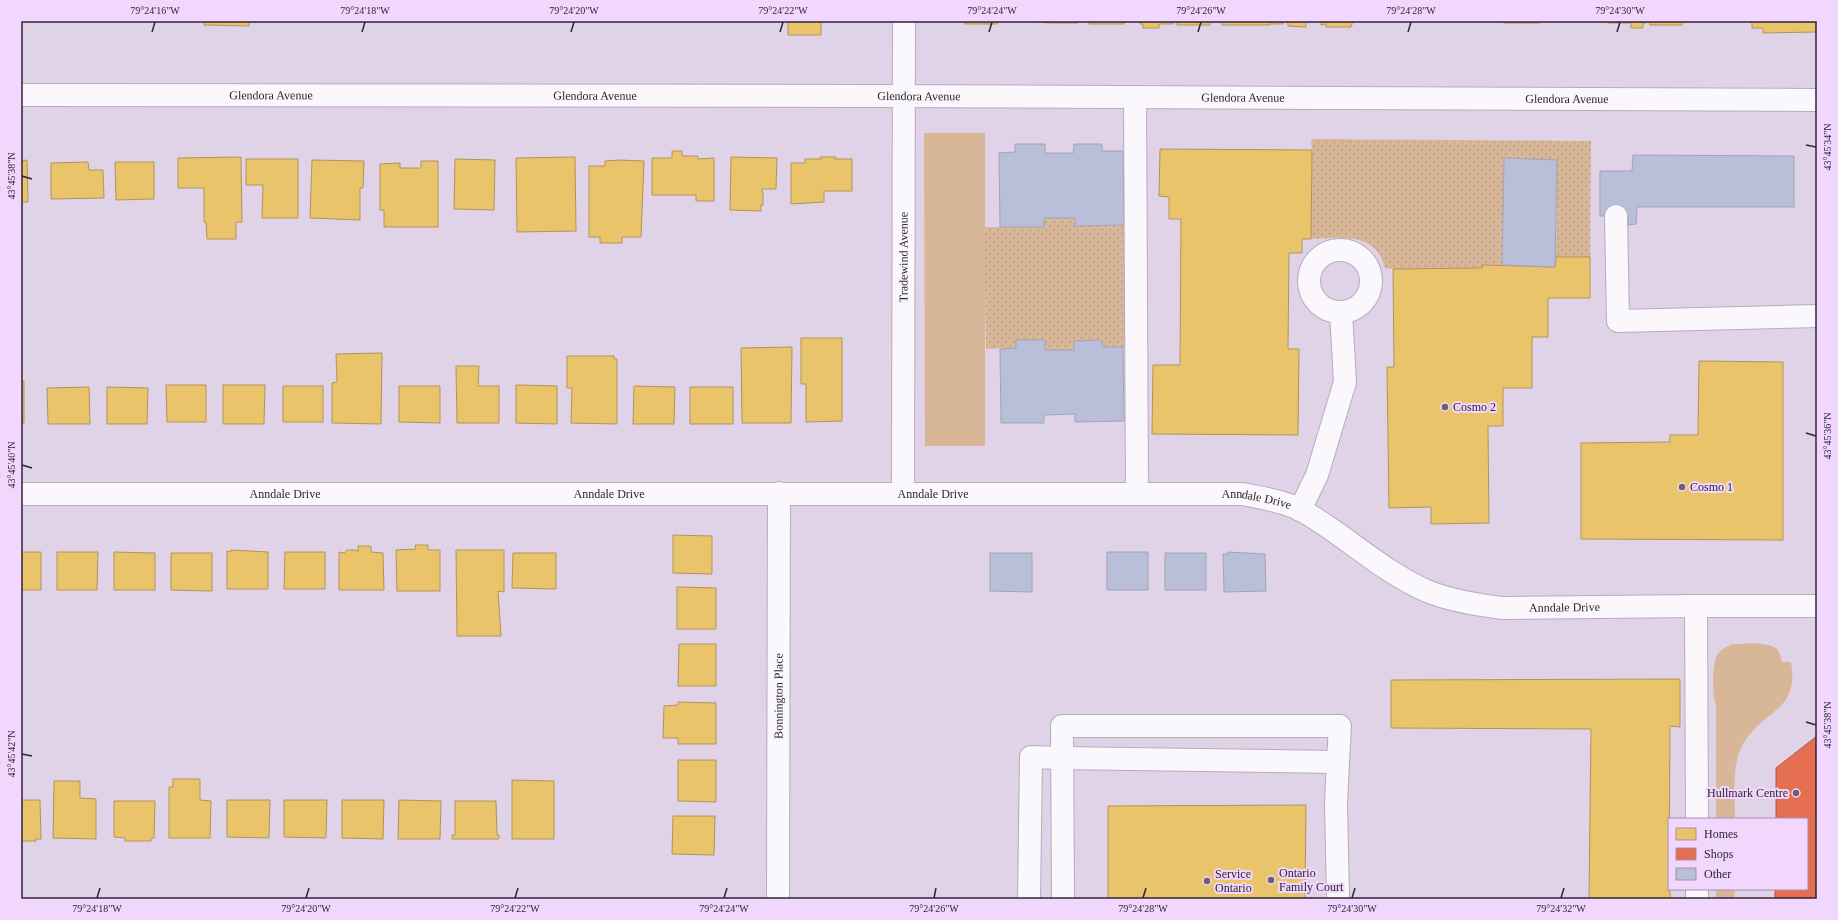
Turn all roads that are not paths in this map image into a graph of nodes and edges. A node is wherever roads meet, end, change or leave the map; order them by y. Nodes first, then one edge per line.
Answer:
1 (904, 21) edge
2 (21, 95) edge
3 (904, 96) junction
4 (1135, 97) junction
5 (1817, 100) edge
6 (1616, 216) dead end
7 (1341, 312) dead end
8 (1817, 316) edge
9 (779, 493) junction
10 (903, 493) junction
11 (1137, 493) junction
12 (21, 494) edge
13 (1300, 510) junction
14 (1696, 606) junction
15 (1817, 606) edge
16 (1061, 758) junction
17 (1338, 762) junction
18 (1697, 818) edge
19 (778, 899) edge
20 (1029, 899) edge
21 (1063, 899) edge
22 (1338, 899) edge

1 - 3 street, Tradewind Avenue
2 - 3 street, Glendora Avenue
3 - 4 street, Glendora Avenue
3 - 10 street, Tradewind Avenue
4 - 5 street, Glendora Avenue
4 - 11 street
6 - 8 street
7 - 13 street
9 - 10 street, Anndale Drive
9 - 12 street, Anndale Drive
9 - 19 street, Bonnington Place
10 - 11 street, Anndale Drive
11 - 13 street, Anndale Drive
13 - 14 street, Anndale Drive
14 - 15 street, Anndale Drive
14 - 18 street
16 - 17 street
16 - 17 street
16 - 20 street
16 - 21 street
17 - 22 street

